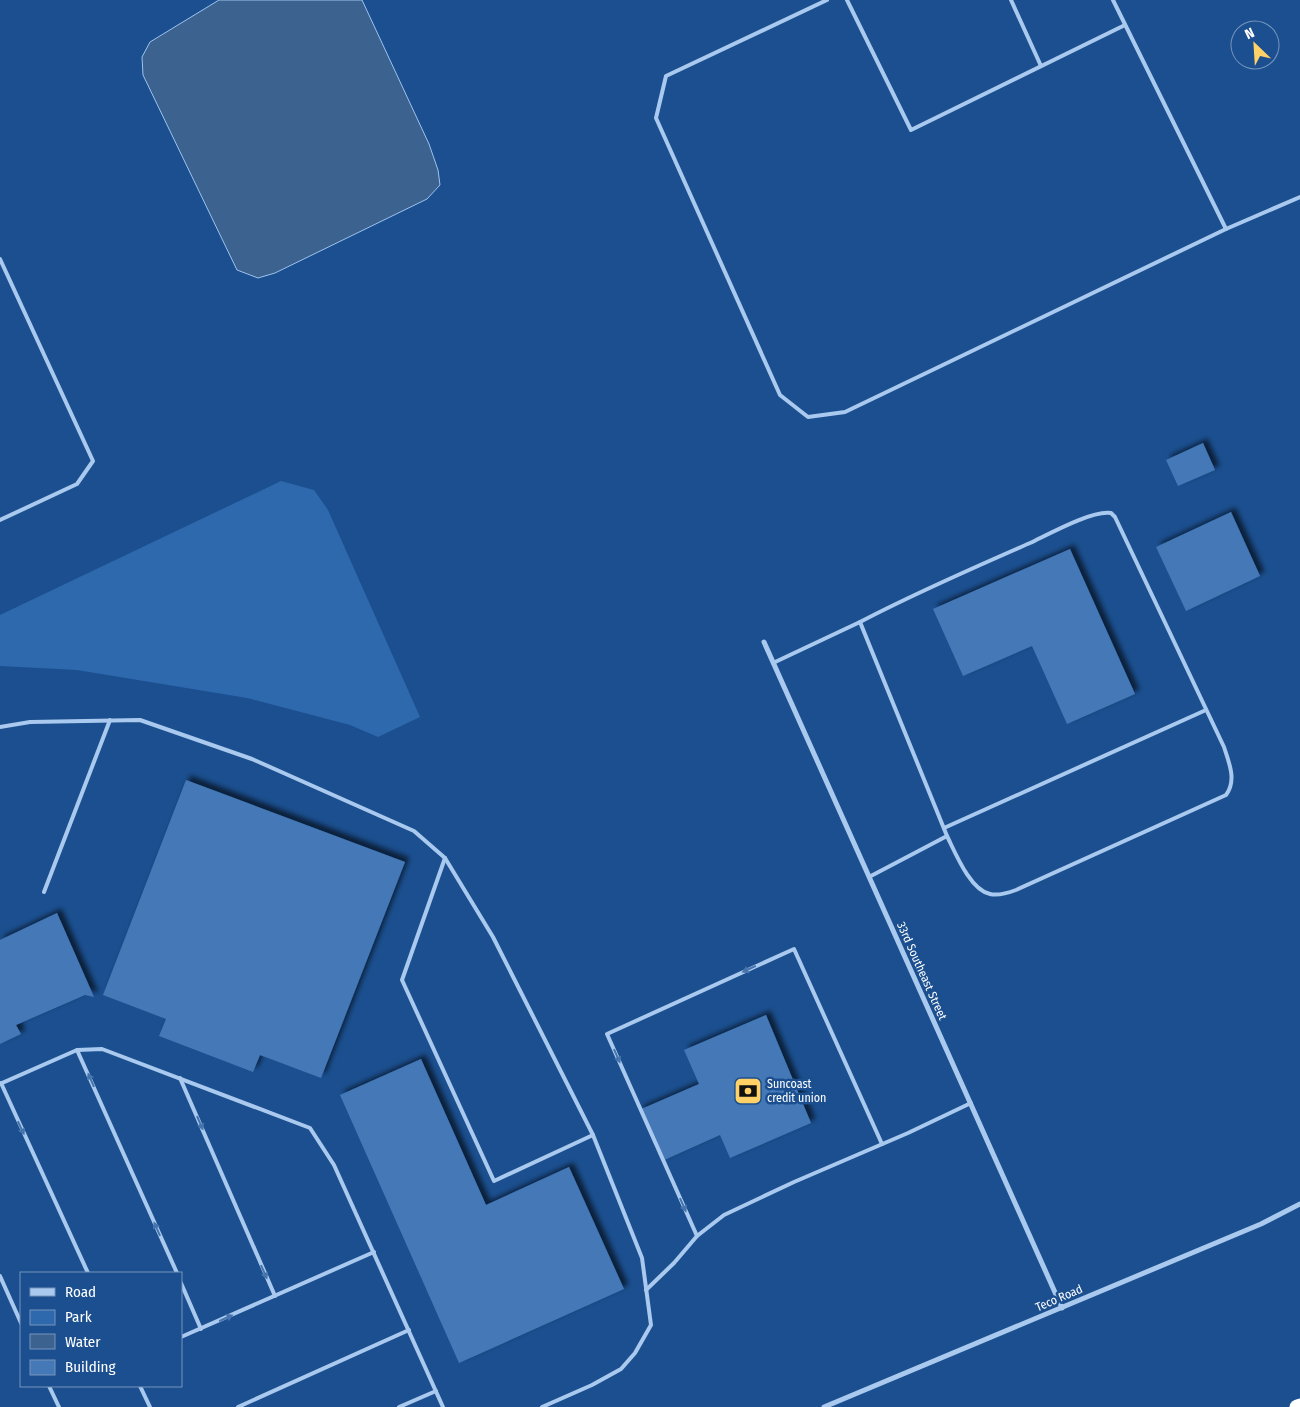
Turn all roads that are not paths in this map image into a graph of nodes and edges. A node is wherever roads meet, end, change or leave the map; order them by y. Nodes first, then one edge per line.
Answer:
1 (827, 0) edge
2 (847, 0) edge
3 (1011, 0) edge
4 (1113, 0) edge
5 (1125, 25) junction
6 (1042, 66) junction
7 (1300, 196) edge
8 (1226, 229) junction
9 (0, 259) edge
10 (0, 520) edge
11 (860, 622) junction
12 (764, 642) dead end
13 (773, 662) junction
14 (1206, 710) junction
15 (110, 720) junction
16 (0, 727) edge
17 (944, 828) junction
18 (947, 836) junction
19 (445, 858) junction
20 (869, 877) junction
21 (44, 892) dead end
22 (77, 1050) junction
23 (180, 1078) junction
24 (0, 1084) edge
25 (970, 1103) junction
26 (593, 1135) junction
27 (882, 1144) junction
28 (1300, 1204) edge
29 (697, 1236) junction
30 (374, 1252) junction
31 (88, 1272) edge
32 (177, 1272) edge
33 (0, 1276) edge
34 (182, 1286) edge
35 (646, 1290) junction
36 (275, 1296) junction
37 (1062, 1308) junction
38 (20, 1321) edge
39 (201, 1328) junction
40 (409, 1330) junction
41 (182, 1338) edge
42 (49, 1387) edge
43 (140, 1387) edge
44 (436, 1391) junction
45 (59, 1407) edge
46 (150, 1407) edge
47 (238, 1407) edge
48 (399, 1407) edge
49 (443, 1407) edge
50 (542, 1407) edge
51 (824, 1407) edge

1 - 8 lane
2 - 6 lane
3 - 6 lane
4 - 5 lane
5 - 6 lane
5 - 8 lane
7 - 8 lane
9 - 10 lane
11 - 13 lane
11 - 14 lane
11 - 17 lane
12 - 13 street, 33rd Southeast Street
13 - 20 street, 33rd Southeast Street
14 - 17 lane
14 - 18 lane
15 - 16 lane
15 - 19 lane
15 - 21 lane
17 - 18 lane
18 - 20 lane
19 - 26 lane
19 - 26 lane
20 - 25 street, 33rd Southeast Street
22 - 23 lane
22 - 24 lane
32 -> 22 lane
23 - 30 lane
23 -> 36 lane
24 -> 31 lane
25 - 27 lane
25 - 37 street, 33rd Southeast Street
26 - 35 lane
27 - 29 lane
27 -> 29 lane
28 - 37 street, Teco Road
29 - 35 lane
30 - 36 lane
30 - 40 lane
33 - 38 lane
34 - 39 lane
35 - 50 lane
39 -> 36 lane
37 - 51 street, Teco Road
39 - 41 lane
40 - 44 lane
40 - 47 lane
42 - 45 lane
43 - 46 lane
44 - 48 lane
44 - 49 lane

